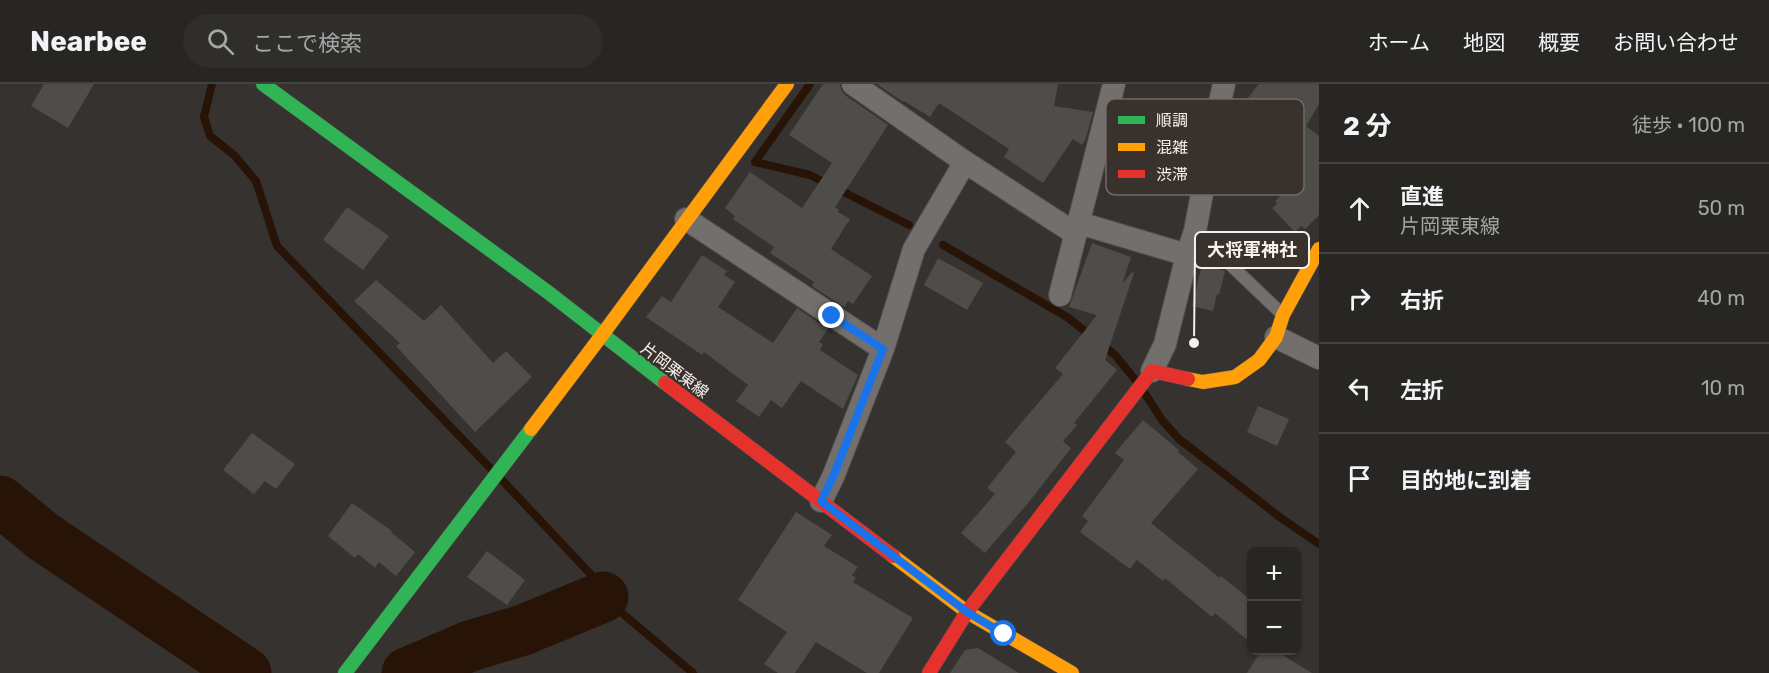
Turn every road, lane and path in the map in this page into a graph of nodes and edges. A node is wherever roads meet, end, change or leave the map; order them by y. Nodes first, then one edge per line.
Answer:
1 (263, 84) edge
2 (787, 84) edge
3 (853, 84) edge
4 (1114, 84) edge
5 (1224, 84) edge
6 (1110, 99) edge
7 (1221, 99) edge
8 (1106, 115) edge
9 (965, 162) junction
10 (1202, 195) edge
11 (686, 219) junction
12 (1077, 229) junction
13 (1195, 231) junction
14 (1319, 249) edge
15 (1187, 255) junction
16 (1060, 295) dead end
17 (1283, 315) junction
18 (602, 335) junction
19 (1276, 336) junction
20 (883, 349) junction
21 (1319, 358) edge
22 (1152, 372) junction
23 (821, 501) junction
24 (967, 612) junction
25 (345, 673) edge
26 (929, 673) edge
27 (1072, 673) edge

1 - 18 street, 片岡栗東線
2 - 11 street
3 - 9 street
4 - 6 street
5 - 7 street
8 - 12 street
9 - 12 street
9 - 20 street
10 - 13 street
11 - 18 street
11 - 20 street
12 - 15 street
12 - 16 street
13 - 15 street
13 - 17 lane
14 - 17 street
15 - 22 street
17 - 19 street
18 - 23 street, 片岡栗東線
18 - 25 street
19 - 21 street
19 - 22 street
20 - 23 street
22 - 24 street
23 - 24 street, 片岡栗東線
24 - 26 street
24 - 27 street, 片岡栗東線

